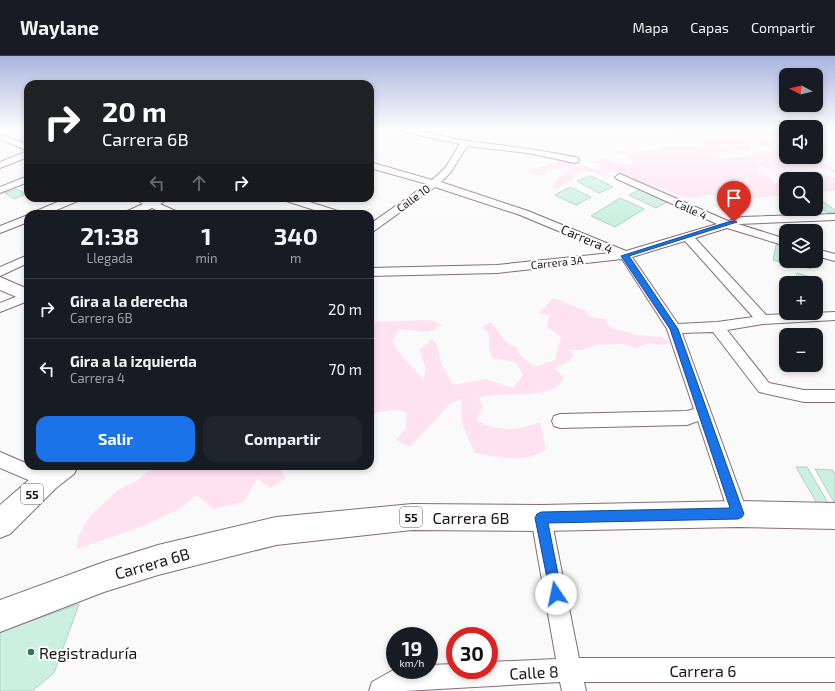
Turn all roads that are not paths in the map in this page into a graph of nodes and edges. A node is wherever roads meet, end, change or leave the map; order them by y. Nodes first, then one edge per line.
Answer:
1 (14, 160) edge
2 (455, 160) edge
3 (0, 165) edge
4 (374, 166) edge
5 (620, 177) dead end
6 (24, 181) edge
7 (434, 183) junction
8 (0, 190) edge
9 (66, 202) edge
10 (147, 202) edge
11 (156, 202) edge
12 (300, 202) edge
13 (151, 204) junction
14 (48, 210) edge
15 (138, 210) edge
16 (165, 210) edge
17 (325, 210) edge
18 (835, 217) edge
19 (24, 220) edge
20 (726, 224) junction
21 (374, 225) edge
22 (0, 230) edge
23 (687, 236) junction
24 (779, 241) edge
25 (823, 254) edge
26 (624, 256) junction
27 (835, 258) edge
28 (24, 261) edge
29 (0, 272) edge
30 (374, 272) edge
31 (0, 283) edge
32 (24, 294) edge
33 (24, 298) edge
34 (0, 308) edge
35 (835, 316) edge
36 (763, 320) junction
37 (717, 327) junction
38 (674, 329) junction
39 (835, 396) edge
40 (704, 413) junction
41 (560, 421) dead end
42 (0, 460) edge
43 (24, 466) edge
44 (43, 470) edge
45 (56, 473) edge
46 (738, 514) junction
47 (835, 516) edge
48 (541, 518) junction
49 (0, 524) edge
50 (0, 616) edge
51 (835, 670) edge
52 (572, 680) edge
53 (381, 691) edge

1 - 3 street
2 - 7 street, Calle 10
4 - 7 street, Carrera 4
5 - 20 street, Calle 4
6 - 8 street
7 - 21 street, Calle 10
7 - 26 street, Carrera 4
9 - 14 street
10 - 13 street
11 - 13 street
12 - 17 street
13 - 15 street
13 - 16 street
18 - 20 street, Carrera 3A
19 - 22 street
20 - 23 street, Carrera 3A
20 - 24 street, Calle 4
23 - 26 street, Carrera 3A
23 - 36 street
25 - 27 street
26 - 30 street, Carrera 3A
26 - 38 street, Carrera 4
28 - 29 street
31 - 32 highway
33 - 34 street
35 - 36 street
36 - 37 street
37 - 38 street
37 - 39 street
38 - 40 street, Carrera 4
40 - 41 street
40 - 46 street, Carrera 4
42 - 43 street
44 - 45 street
45 - 49 highway, 55
46 - 47 highway, Carrera 6B / 55
46 - 48 highway, Carrera 6B / 55
48 - 50 highway, Carrera 6B / 55
48 - 52 street
51 - 52 street, Carrera 6
52 - 53 street, Calle 8

